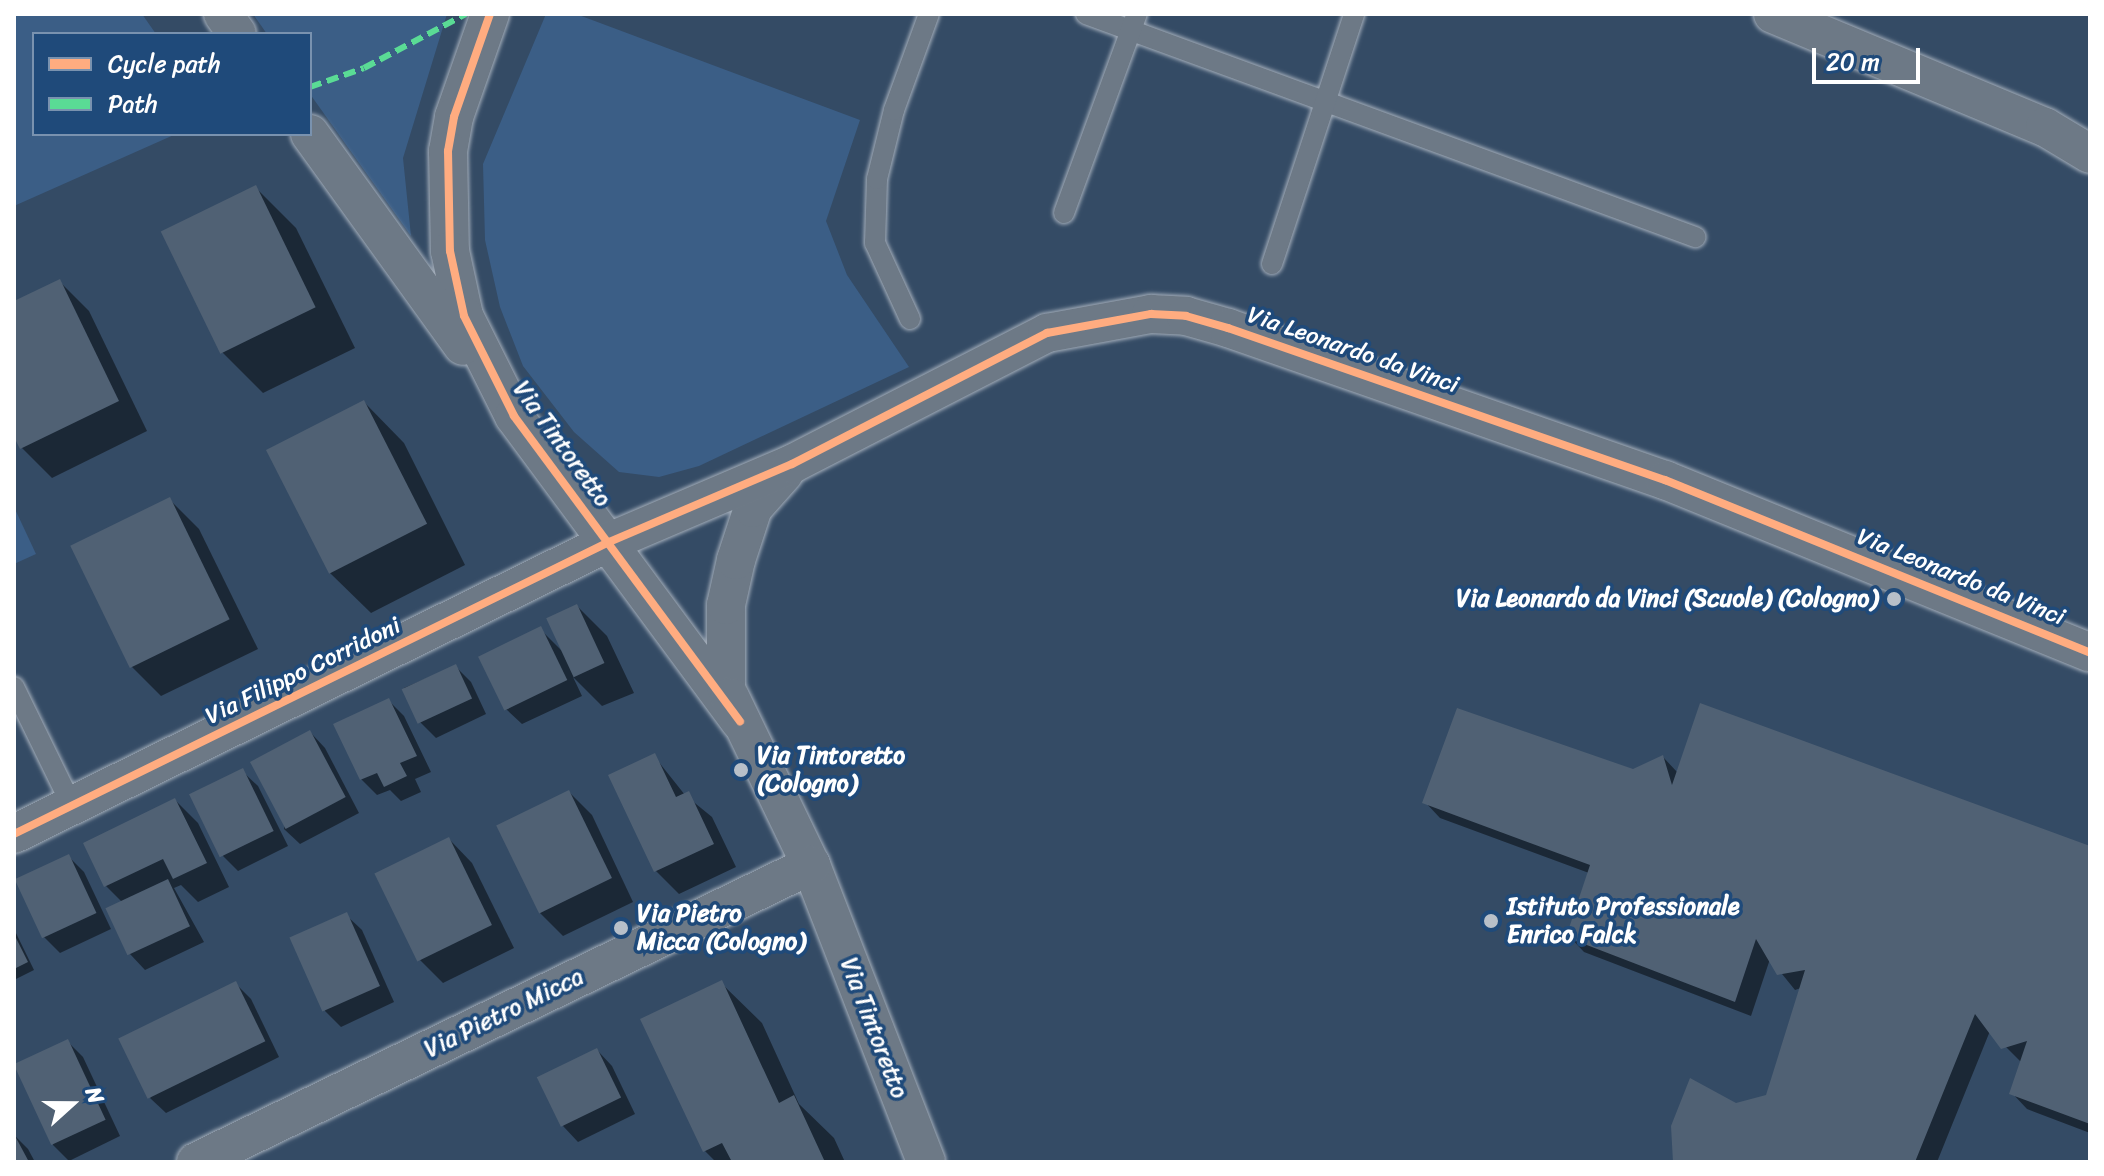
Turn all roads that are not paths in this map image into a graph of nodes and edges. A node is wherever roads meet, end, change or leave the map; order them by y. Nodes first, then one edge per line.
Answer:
1 (223, 14) edge
2 (490, 14) edge
3 (929, 14) edge
4 (1086, 14) edge
5 (1354, 14) edge
6 (1773, 14) edge
7 (1134, 22) edge
8 (236, 32) edge
9 (1325, 100) junction
10 (311, 136) edge
11 (2090, 154) edge
12 (1064, 213) dead end
13 (1695, 237) dead end
14 (1272, 264) dead end
15 (910, 319) dead end
16 (514, 416) junction
17 (792, 464) junction
18 (609, 542) junction
19 (2019, 620) junction
20 (2090, 625) edge
21 (2090, 653) edge
22 (14, 687) edge
23 (733, 704) junction
24 (72, 806) junction
25 (14, 834) edge
26 (811, 865) junction
27 (196, 1162) edge
28 (926, 1162) edge

1 - 8 street
2 - 16 street, Via Tintoretto
3 - 15 lane
4 - 7 lane
5 - 9 lane
6 - 11 street
7 - 9 lane
7 - 12 lane
9 - 13 lane
9 - 14 lane
10 - 16 street, Via Tintoretto
16 - 18 street, Via Tintoretto
17 - 18 street, Via Leonardo da Vinci
17 - 19 street, Via Leonardo da Vinci
17 - 23 street, Via Tintoretto
18 - 23 street, Via Tintoretto
18 - 24 street, Via Filippo Corridoni
19 - 20 street, Via Leonardo da Vinci
19 - 21 street, Via Leonardo da Vinci
22 - 24 lane
23 - 26 street, Via Tintoretto
24 - 25 street, Via Filippo Corridoni
26 - 27 street, Via Pietro Micca
26 - 28 street, Via Tintoretto

